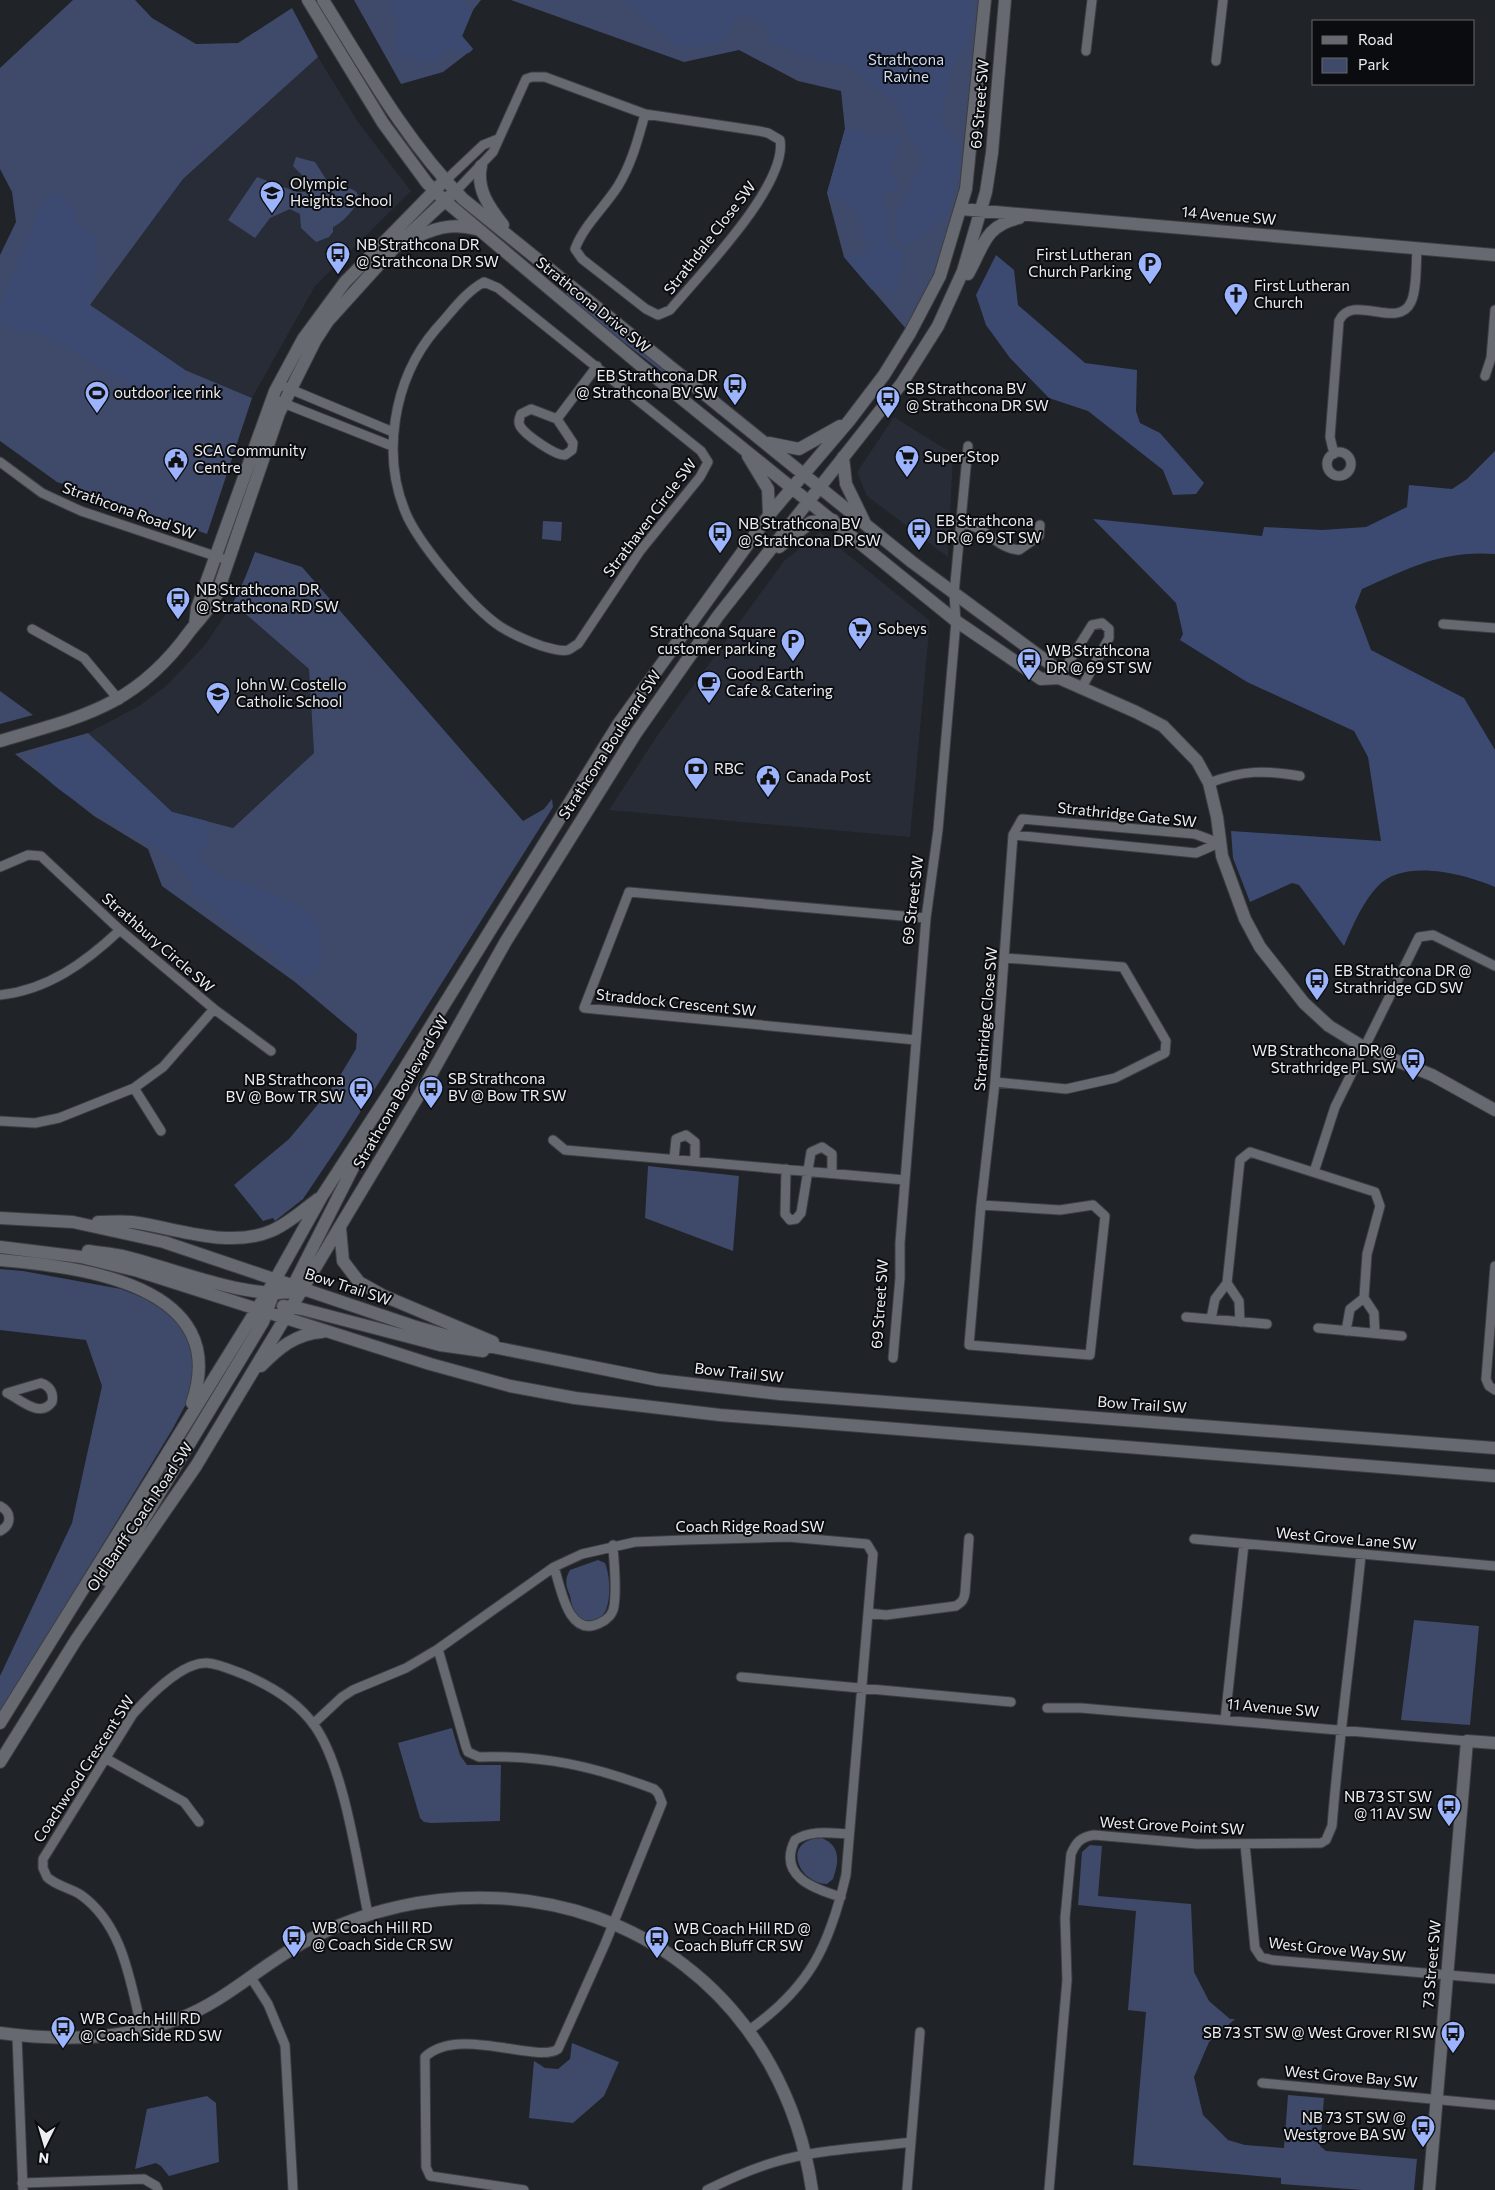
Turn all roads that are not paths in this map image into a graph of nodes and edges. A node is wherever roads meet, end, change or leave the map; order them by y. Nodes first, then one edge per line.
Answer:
1 (308, 0) edge
2 (323, 0) edge
3 (985, 0) edge
4 (1006, 0) edge
5 (1092, 0) edge
6 (1223, 0) edge
7 (1086, 51) dead end
8 (1216, 61) dead end
9 (646, 114) junction
10 (498, 139) junction
11 (481, 166) junction
12 (445, 181) junction
13 (435, 190) junction
14 (456, 191) junction
15 (445, 201) junction
16 (962, 210) junction
17 (981, 211) junction
18 (1029, 216) junction
19 (477, 229) junction
20 (394, 248) junction
21 (1417, 248) junction
22 (1495, 255) edge
23 (532, 256) junction
24 (955, 292) junction
25 (1495, 310) edge
26 (597, 366) junction
27 (1485, 376) dead end
28 (284, 387) junction
29 (278, 401) junction
30 (557, 419) junction
31 (849, 421) junction
32 (393, 432) junction
33 (766, 443) junction
34 (392, 446) junction
35 (968, 446) dead end
36 (743, 447) junction
37 (1334, 454) dead end
38 (843, 458) junction
39 (0, 462) edge
40 (804, 475) junction
41 (819, 487) junction
42 (794, 488) junction
43 (808, 500) junction
44 (769, 515) junction
45 (833, 520) junction
46 (961, 523) junction
47 (1040, 525) dead end
48 (866, 526) junction
49 (222, 559) junction
50 (758, 565) junction
51 (954, 594) junction
52 (956, 621) junction
53 (1443, 624) dead end
54 (1495, 628) edge
55 (32, 629) dead end
56 (1058, 678) junction
57 (1081, 689) junction
58 (119, 700) junction
59 (0, 741) edge
60 (1300, 776) dead end
61 (1209, 783) junction
62 (1013, 835) junction
63 (1219, 843) junction
64 (0, 867) edge
65 (926, 918) junction
66 (120, 930) junction
67 (1005, 958) junction
68 (1495, 966) edge
69 (0, 995) edge
70 (214, 1009) junction
71 (916, 1040) junction
72 (1366, 1048) junction
73 (271, 1051) dead end
74 (995, 1082) junction
75 (393, 1087) junction
76 (134, 1088) junction
77 (1495, 1110) edge
78 (0, 1121) edge
79 (161, 1131) dead end
80 (553, 1140) dead end
81 (674, 1159) junction
82 (695, 1161) junction
83 (786, 1169) junction
84 (808, 1171) junction
85 (1314, 1172) junction
86 (832, 1173) junction
87 (905, 1180) junction
88 (322, 1196) junction
89 (981, 1205) junction
90 (0, 1218) edge
91 (74, 1222) junction
92 (340, 1228) junction
93 (0, 1247) edge
94 (24, 1248) junction
95 (0, 1260) edge
96 (1495, 1266) edge
97 (1227, 1283) junction
98 (272, 1288) junction
99 (295, 1289) junction
100 (1364, 1298) junction
101 (264, 1309) junction
102 (286, 1310) junction
103 (1186, 1317) dead end
104 (1211, 1319) junction
105 (1240, 1322) junction
106 (1268, 1324) dead end
107 (1318, 1328) dead end
108 (329, 1331) junction
109 (1346, 1331) junction
110 (1375, 1333) junction
111 (1402, 1336) dead end
112 (518, 1353) junction
113 (893, 1358) dead end
114 (250, 1377) junction
115 (1495, 1390) edge
116 (3, 1393) edge
117 (185, 1424) junction
118 (1495, 1448) edge
119 (1495, 1476) edge
120 (0, 1506) edge
121 (0, 1531) edge
122 (969, 1538) dead end
123 (1194, 1538) dead end
124 (1244, 1544) junction
125 (614, 1545) junction
126 (1361, 1555) junction
127 (1495, 1566) edge
128 (554, 1567) junction
129 (868, 1613) junction
130 (76, 1640) junction
131 (438, 1649) junction
132 (741, 1677) dead end
133 (861, 1686) junction
134 (1011, 1702) dead end
135 (1047, 1708) dead end
136 (1225, 1720) junction
137 (0, 1723) edge
138 (313, 1724) junction
139 (1340, 1730) junction
140 (1467, 1741) junction
141 (1495, 1743) edge
142 (105, 1758) junction
143 (0, 1762) edge
144 (199, 1822) dead end
145 (848, 1834) junction
146 (1245, 1844) junction
147 (841, 1897) junction
148 (368, 1914) junction
149 (612, 1923) junction
150 (1448, 1974) junction
151 (250, 1976) junction
152 (1495, 1979) edge
153 (142, 2030) junction
154 (748, 2031) junction
155 (920, 2032) dead end
156 (0, 2033) edge
157 (17, 2036) junction
158 (1262, 2084) dead end
159 (1437, 2099) junction
160 (1495, 2104) edge
161 (911, 2142) junction
162 (806, 2155) junction
163 (23, 2187) edge
164 (158, 2190) edge
165 (293, 2190) edge
166 (524, 2190) edge
167 (708, 2190) edge
168 (812, 2190) edge
169 (907, 2190) edge
170 (1049, 2190) edge
171 (1429, 2190) edge

1 - 13 main road, Strathcona Drive SW
2 - 12 main road, Strathcona Drive SW
3 - 16 main road, 69 Street SW
4 - 17 main road, 69 Street SW
5 - 7 street
6 - 8 street
9 - 9 street, Strathdale Close SW
9 - 10 street, Strathdale Close SW
10 - 11 street, Strathdale Close SW
10 - 12 street
11 - 14 street, Strathdale Close SW
11 - 23 main road
12 - 13 main road
12 - 14 main road, Strathcona Drive SW
13 - 15 main road, Strathcona Drive SW
13 - 28 main road
14 - 15 main road
14 - 23 main road, Strathcona Drive SW
15 - 19 main road, Strathcona Drive SW
15 - 20 main road
16 - 17 main road, 14 Avenue SW
16 - 31 main road, Strathcona Boulevard SW
17 - 18 main road, 14 Avenue SW
17 - 24 main road, Strathcona Boulevard SW
18 - 21 main road, 14 Avenue SW
18 - 24 main road
19 - 20 main road
19 - 36 main road, Strathcona Drive SW
20 - 28 main road
21 - 22 main road, 14 Avenue SW
21 - 37 street
23 - 33 main road, Strathcona Drive SW
24 - 38 main road, Strathcona Boulevard SW
25 - 27 street
26 - 30 street
26 - 32 street, Strathaven Circle SW
26 - 34 street, Strathaven Circle SW
28 - 29 main road
28 - 32 street
29 - 34 street
29 - 49 main road
30 - 30 street
31 - 33 main road
31 - 40 main road, Strathcona Boulevard SW
32 - 34 street, Strathaven Circle SW
33 - 40 main road, Strathcona Drive SW
35 - 46 street, 69 Street SW
36 - 42 main road, Strathcona Drive SW
36 - 44 main road
38 - 41 main road, Strathcona Boulevard SW
38 - 48 main road
39 - 49 street, Strathcona Road SW
40 - 41 main road, Strathcona Drive SW
40 - 42 main road, Strathcona Boulevard SW
41 - 43 main road, Strathcona Boulevard SW
41 - 48 main road, Strathcona Drive SW
42 - 43 main road, Strathcona Drive SW
42 - 44 main road, Strathcona Boulevard SW
43 - 45 main road, Strathcona Drive SW
43 - 50 main road, Strathcona Boulevard SW
44 - 75 main road, Strathcona Boulevard SW
45 - 50 main road
45 - 52 main road, Strathcona Drive SW
46 - 47 street
46 - 51 street, 69 Street SW
48 - 51 main road, Strathcona Drive SW
49 - 58 main road
50 - 92 main road, Strathcona Boulevard SW
51 - 52 street, 69 Street SW
51 - 56 main road, Strathcona Drive SW
52 - 56 main road, Strathcona Drive SW
52 - 65 street, 69 Street SW
53 - 54 street
55 - 58 street
56 - 57 main road, Strathcona Drive SW
56 - 57 street
57 - 61 main road, Strathcona Drive SW
58 - 59 main road
60 - 61 street
61 - 63 main road, Strathcona Drive SW
62 - 63 street, Strathridge Gate SW
62 - 63 street, Strathridge Gate SW
62 - 67 street, Strathridge Close SW
63 - 72 main road, Strathcona Drive SW
64 - 66 street, Strathbury Circle SW
65 - 71 street, 69 Street SW
65 - 71 street, Straddock Crescent SW
66 - 69 street
66 - 70 street, Strathbury Circle SW
67 - 74 street, Strathridge Close SW
67 - 74 street
68 - 72 street
70 - 73 street
70 - 76 street, Strathbury Circle SW
71 - 87 street, 69 Street SW
72 - 77 main road, Strathcona Drive SW
72 - 85 street
74 - 89 street, Strathridge Close SW
75 - 88 main road, Strathcona Boulevard SW
75 - 99 main road
76 - 78 street, Strathbury Circle SW
76 - 79 street
80 - 81 street
81 - 82 street
81 - 82 street
82 - 83 street
83 - 84 street
83 - 84 street
84 - 86 street
84 - 86 street
85 - 97 street
85 - 100 street
86 - 87 street
87 - 113 street, 69 Street SW
88 - 91 main road
88 - 98 main road, Strathcona Boulevard SW
89 - 89 street, Strathridge Close SW
90 - 91 main road, Bow Trail SW
91 - 98 main road, Bow Trail SW
92 - 99 main road, Strathcona Boulevard SW
92 - 112 main road
93 - 94 main road
94 - 98 main road
94 - 101 main road
95 - 117 main road
96 - 115 street
97 - 104 street
97 - 105 street
98 - 99 main road, Bow Trail SW
98 - 101 main road, Old Banff Coach Road SW
99 - 102 main road, Old Banff Coach Road SW
99 - 112 main road, Bow Trail SW
100 - 109 street
100 - 110 street
101 - 102 main road
101 - 117 main road, Old Banff Coach Road SW
101 - 130 main road
102 - 108 main road
102 - 112 main road
102 - 114 main road, Old Banff Coach Road SW
103 - 104 street
104 - 105 street
105 - 106 street
107 - 109 street
108 - 114 main road
108 - 119 main road
109 - 110 street
110 - 111 street
112 - 118 main road, Bow Trail SW
114 - 130 main road, Old Banff Coach Road SW
116 - 116 street
117 - 137 main road, Old Banff Coach Road SW
120 - 121 street
122 - 129 street
123 - 124 street, West Grove Lane SW
124 - 126 street, West Grove Lane SW
124 - 136 street
125 - 128 street, Coach Ridge Road SW
125 - 128 street
125 - 129 street, Coach Ridge Road SW
126 - 127 street, West Grove Lane SW
126 - 139 street
128 - 131 street, Coach Ridge Road SW
129 - 133 street, Coach Ridge Road SW
130 - 143 main road, Old Banff Coach Road SW
131 - 138 street, Coach Ridge Road SW
131 - 149 street
132 - 133 street
133 - 134 street
133 - 145 street, Coach Ridge Road SW
135 - 136 street, 11 Avenue SW
136 - 139 street, 11 Avenue SW
138 - 142 street, Coachwood Crescent SW
138 - 148 street, Coachwood Crescent SW
139 - 140 street, 11 Avenue SW
139 - 146 street, West Grove Point SW
140 - 141 main road, 11 Avenue SW
140 - 150 main road, 73 Street SW
142 - 144 street
142 - 153 street, Coachwood Crescent SW
145 - 147 street, Coach Ridge Road SW
145 - 147 street
146 - 150 street, West Grove Way SW
146 - 170 street, West Grove Point SW
147 - 154 street, Coach Ridge Road SW
148 - 149 main road
148 - 151 main road
149 - 154 main road
149 - 166 street
150 - 152 street, West Grove Way SW
150 - 159 main road, 73 Street SW
151 - 153 main road
151 - 165 street
153 - 157 main road
154 - 162 main road
155 - 161 street
156 - 157 main road
157 - 163 street
158 - 159 street, West Grove Bay SW
159 - 160 street, West Grove Bay SW
159 - 171 main road, 73 Street SW
161 - 162 street
161 - 169 street
162 - 167 street
162 - 168 main road
163 - 164 street

